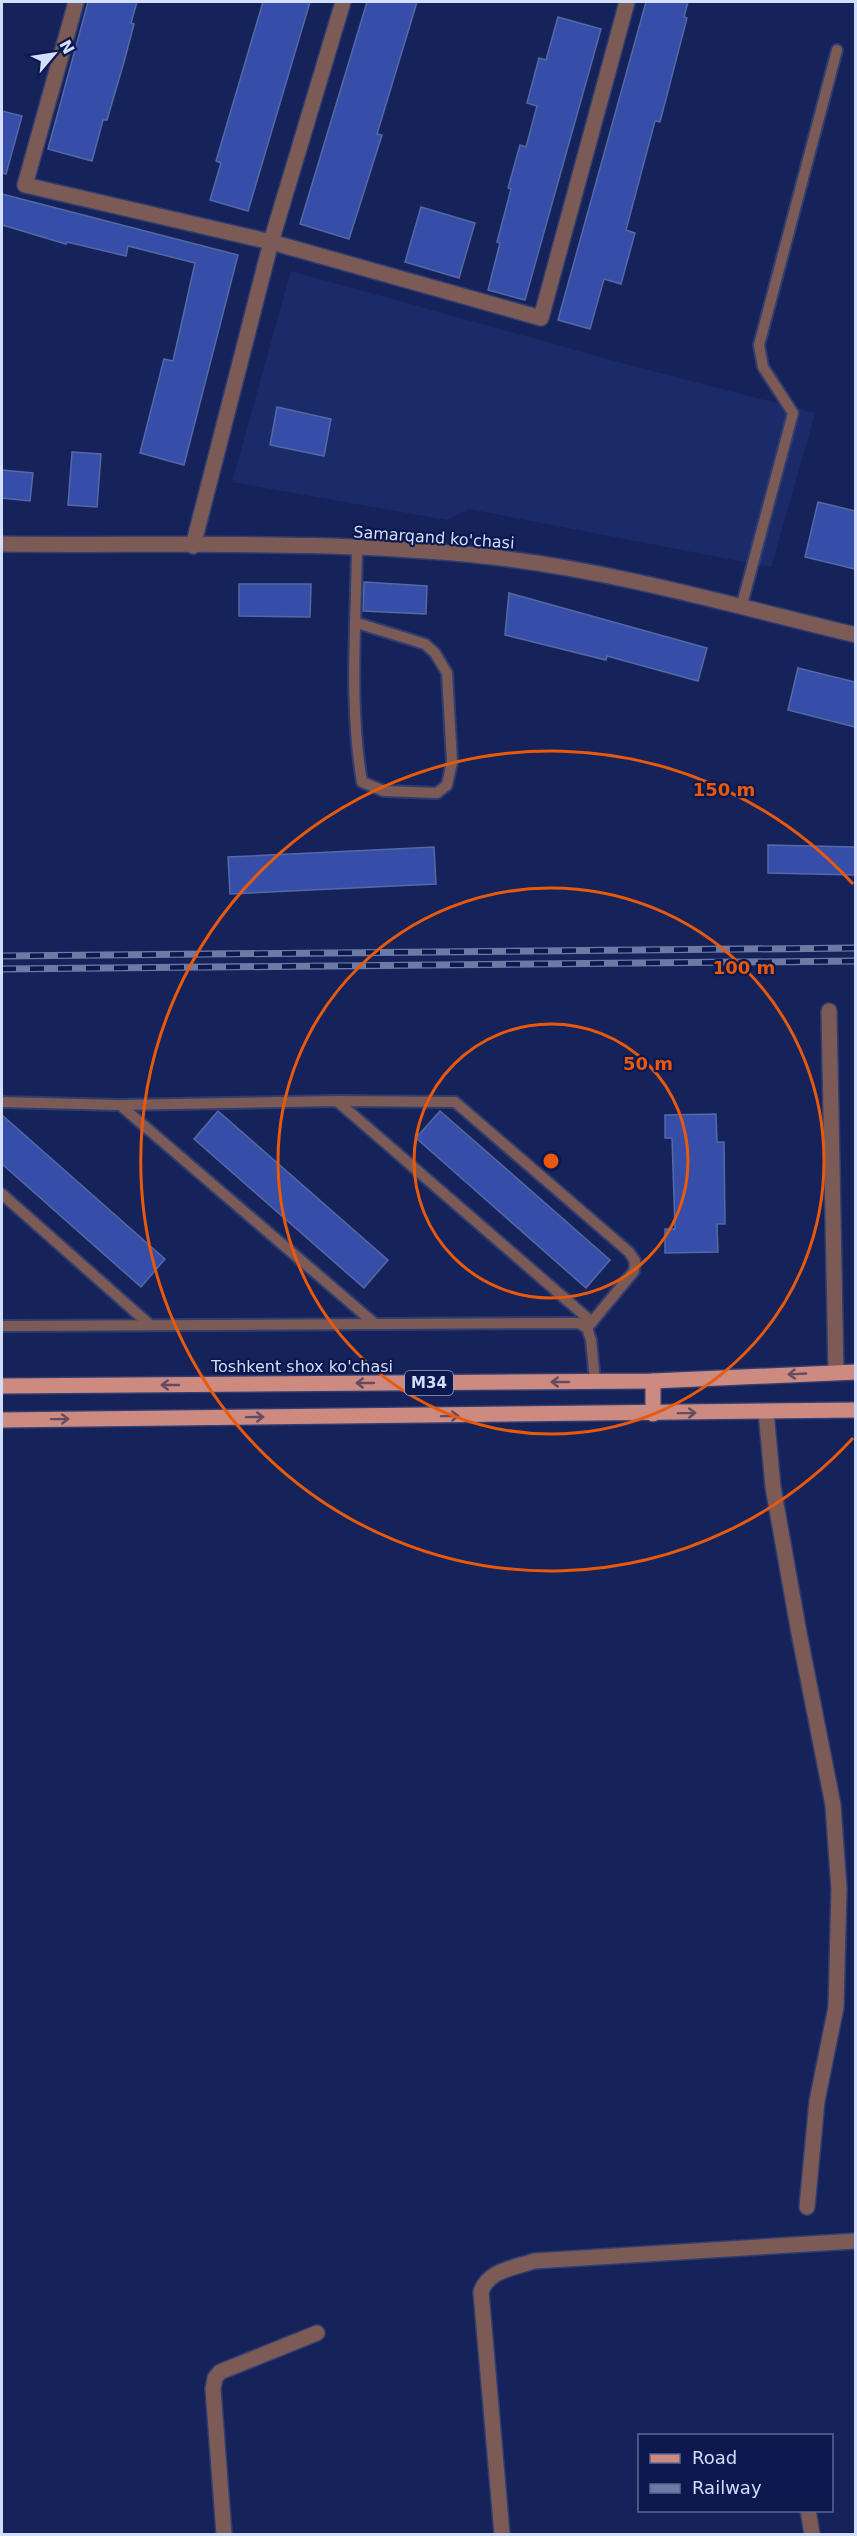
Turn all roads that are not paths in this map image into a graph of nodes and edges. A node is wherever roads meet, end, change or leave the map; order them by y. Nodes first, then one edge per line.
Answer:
1 (76, 2) edge
2 (343, 2) edge
3 (627, 2) edge
4 (837, 50) dead end
5 (271, 242) junction
6 (2, 544) edge
7 (192, 546) junction
8 (357, 548) junction
9 (741, 608) junction
10 (357, 623) junction
11 (855, 635) edge
12 (829, 1011) dead end
13 (337, 1101) junction
14 (2, 1102) edge
15 (120, 1105) junction
16 (2, 1194) edge
17 (374, 1323) junction
18 (150, 1325) junction
19 (590, 1325) junction
20 (2, 1326) edge
21 (836, 1372) junction
22 (855, 1372) edge
23 (595, 1381) junction
24 (653, 1381) junction
25 (2, 1386) edge
26 (855, 1410) edge
27 (766, 1412) junction
28 (653, 1414) junction
29 (2, 1420) edge
30 (807, 2207) dead end
31 (855, 2241) edge
32 (317, 2333) dead end
33 (808, 2512) edge
34 (224, 2535) edge
35 (502, 2535) edge
36 (812, 2535) edge

1 - 5 street
2 - 5 street
3 - 5 street
4 - 9 lane
5 - 7 street
6 - 7 street, Samarqand ko'chasi
7 - 8 street, Samarqand ko'chasi
8 - 9 street, Samarqand ko'chasi
8 - 10 lane
9 - 11 street, Samarqand ko'chasi
10 - 10 lane
12 - 21 street
13 - 15 lane
13 - 19 lane
13 - 19 lane
14 - 15 lane
15 - 17 lane
16 - 18 lane
17 - 18 lane
17 - 19 lane
18 - 20 lane
19 - 23 lane
21 - 22 main road, Toshkent shox ko'chasi / M34
21 -> 24 main road, Toshkent shox ko'chasi / M34
23 - 24 main road, Toshkent shox ko'chasi / M34
23 -> 25 main road, Toshkent shox ko'chasi / M34
24 - 28 main road
26 - 27 main road, M34
28 -> 27 main road, M34
27 - 30 street
29 -> 28 main road, M34
31 - 35 street
32 - 34 street
33 - 36 street

